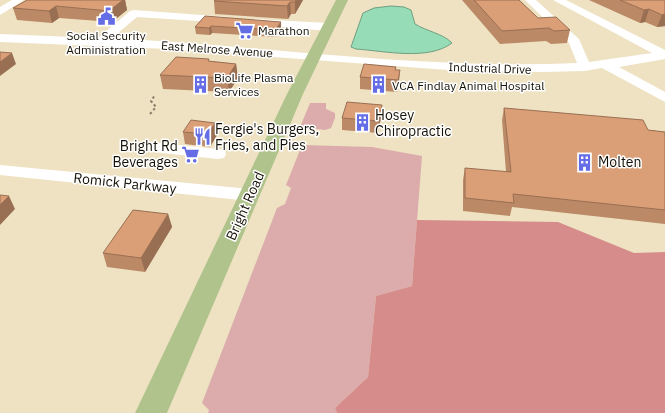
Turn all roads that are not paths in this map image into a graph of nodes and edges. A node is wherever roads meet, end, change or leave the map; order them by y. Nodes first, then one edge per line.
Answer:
1 (19, 0) edge
2 (342, 0) edge
3 (530, 0) edge
4 (558, 0) edge
5 (0, 12) edge
6 (236, 20) junction
7 (299, 25) junction
8 (328, 27) junction
9 (260, 34) junction
10 (0, 38) edge
11 (221, 39) junction
12 (102, 40) junction
13 (665, 55) edge
14 (313, 56) junction
15 (606, 65) junction
16 (585, 67) junction
17 (665, 98) edge
18 (159, 148) dead end
19 (218, 154) dead end
20 (0, 170) edge
21 (250, 195) junction
22 (151, 413) edge

1 - 5 street
2 - 8 main road, Bright Road
3 - 16 street
4 - 13 street
6 - 9 street
6 - 11 street
6 - 12 street
7 - 8 street
7 - 9 street
7 - 9 street
8 - 14 main road, Bright Road
9 - 11 street
10 - 12 street, East Melrose Avenue
11 - 12 street, East Melrose Avenue
11 - 14 street, East Melrose Avenue
13 - 15 street, Industrial Drive
14 - 16 street, Industrial Drive
14 - 21 main road, Bright Road
15 - 16 street, Industrial Drive
15 - 17 street
18 - 19 street
20 - 21 street, Romick Parkway
21 - 22 main road, Bright Road

